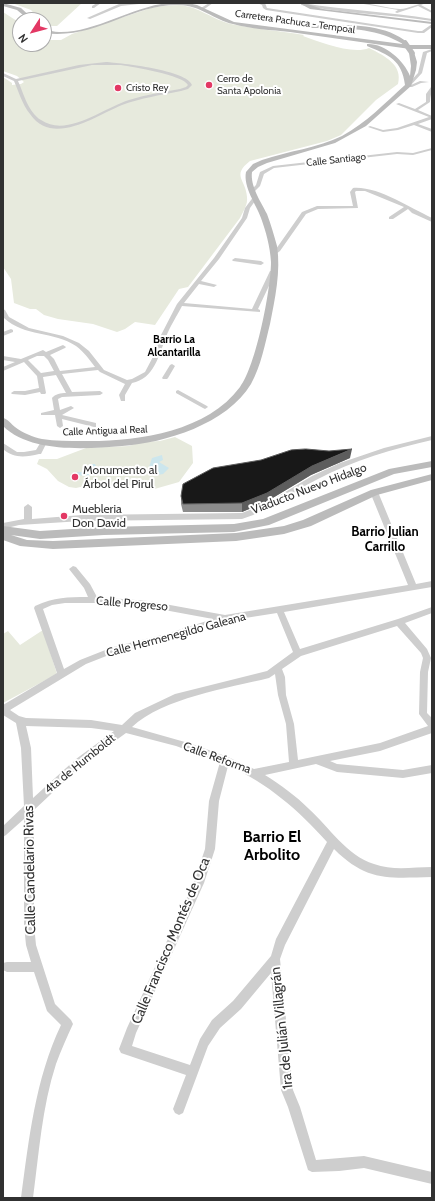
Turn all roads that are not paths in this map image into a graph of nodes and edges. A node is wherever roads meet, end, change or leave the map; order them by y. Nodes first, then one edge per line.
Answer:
1 (99, 3) edge
2 (146, 3) edge
3 (172, 3) edge
4 (186, 3) edge
5 (211, 3) edge
6 (259, 3) edge
7 (302, 3) edge
8 (360, 3) edge
9 (424, 3) edge
10 (3, 4) edge
11 (121, 4) edge
12 (398, 4) edge
13 (270, 5) dead end
14 (418, 5) junction
15 (194, 6) junction
16 (93, 7) dead end
17 (266, 8) junction
18 (202, 9) junction
19 (404, 10) junction
20 (23, 12) edge
21 (432, 12) edge
22 (389, 14) junction
23 (416, 14) dead end
24 (89, 18) dead end
25 (432, 20) edge
26 (432, 24) edge
27 (262, 27) junction
28 (354, 28) junction
29 (52, 32) edge
30 (329, 36) junction
31 (358, 39) junction
32 (431, 49) edge
33 (3, 74) edge
34 (16, 80) junction
35 (428, 82) dead end
36 (408, 86) junction
37 (432, 88) edge
38 (430, 93) edge
39 (398, 104) dead end
40 (416, 110) junction
41 (432, 117) edge
42 (415, 124) junction
43 (370, 128) dead end
44 (432, 131) edge
45 (432, 149) edge
46 (355, 184) dead end
47 (359, 189) junction
48 (255, 194) junction
49 (408, 207) junction
50 (393, 217) dead end
51 (432, 220) edge
52 (274, 253) junction
53 (235, 260) dead end
54 (261, 263) dead end
55 (273, 271) junction
56 (198, 282) junction
57 (214, 285) dead end
58 (180, 304) junction
59 (3, 311) edge
60 (11, 331) dead end
61 (3, 334) edge
62 (63, 347) dead end
63 (37, 350) dead end
64 (46, 354) junction
65 (3, 358) edge
66 (24, 361) junction
67 (172, 366) dead end
68 (99, 368) junction
69 (4, 369) edge
70 (58, 373) junction
71 (40, 375) junction
72 (165, 378) dead end
73 (130, 381) junction
74 (178, 392) dead end
75 (14, 393) dead end
76 (100, 393) dead end
77 (70, 395) junction
78 (123, 400) dead end
79 (205, 407) dead end
80 (71, 408) dead end
81 (42, 414) dead end
82 (58, 414) junction
83 (3, 421) edge
84 (94, 425) dead end
85 (60, 426) dead end
86 (432, 438) edge
87 (44, 442) junction
88 (3, 445) edge
89 (432, 464) edge
90 (432, 478) edge
91 (374, 492) junction
92 (28, 507) dead end
93 (28, 522) junction
94 (3, 526) edge
95 (3, 530) edge
96 (3, 535) edge
97 (73, 569) dead end
98 (431, 586) edge
99 (413, 587) junction
100 (94, 600) junction
101 (279, 610) junction
102 (432, 610) edge
103 (226, 618) junction
104 (399, 622) junction
105 (298, 653) junction
106 (277, 668) junction
107 (62, 675) junction
108 (3, 710) edge
109 (20, 720) junction
110 (432, 724) edge
111 (432, 729) edge
112 (123, 730) junction
113 (225, 760) junction
114 (314, 760) junction
115 (294, 764) junction
116 (432, 769) edge
117 (254, 773) junction
118 (29, 809) junction
119 (3, 832) edge
120 (333, 841) junction
121 (432, 872) edge
122 (275, 959) junction
123 (39, 967) junction
124 (7, 968) dead end
125 (193, 1072) junction
126 (179, 1109) dead end
127 (432, 1178) edge
128 (27, 1198) edge

1 - 16 street
2 - 11 street
3 - 15 main road, Carretera Pachuca - Tempoal
3 - 29 main road, Carretera Pachuca - Tempoal
4 - 15 street
5 - 18 street
6 - 17 street
7 - 22 street
7 - 26 main road, Carretera Pachuca - Tempoal
8 - 19 street
9 - 14 street
10 - 20 main road
11 - 24 street
12 - 19 street
13 - 17 street
14 - 19 street
14 - 21 street
15 - 18 main road, Carretera Pachuca - Tempoal
17 - 26 street
18 - 27 main road, Carretera Pachuca - Tempoal
19 - 22 street
19 - 23 street
22 - 25 street
27 - 28 main road
27 - 30 main road, Carretera Pachuca - Tempoal
28 - 31 main road
28 - 36 main road, bridge
30 - 31 main road, Carretera Pachuca - Tempoal
30 - 36 main road
31 - 32 main road, Carretera Pachuca - Tempoal
32 - 36 street
33 - 34 street
34 - 34 street
35 - 36 street
36 - 48 main road, Calle Antigua al Real
37 - 38 street
38 - 40 street
39 - 40 street
40 - 41 street
41 - 42 street
42 - 43 street
42 - 44 street
45 - 48 street, Calle Santiago
46 - 47 street
47 - 49 street
47 - 52 street
48 - 52 main road, Calle Antigua al Real
48 - 56 street, Calle Santiago
49 - 50 street
49 - 51 street
52 - 55 main road, Calle Antigua al Real
53 - 54 street
55 - 58 street
55 - 87 main road, Calle Antigua al Real
56 - 57 street
56 - 58 street, Calle Santiago
58 - 73 street, Calle Santiago
59 - 68 street
60 - 61 street
62 - 64 street
63 - 64 street
64 - 66 street
64 - 70 street
65 - 66 street
66 - 69 street
66 - 71 street
67 - 72 street
68 - 70 street
68 - 73 street
70 - 71 street
70 - 77 street
71 - 75 street
73 - 78 street
74 - 79 street
76 - 77 street
77 - 82 street
80 - 82 street
81 - 82 street
82 - 84 street
82 - 85 street
83 - 87 main road, Calle Antigua al Real
86 - 93 street
87 - 88 street
89 - 95 main road, Viaducto Nuevo Hidalgo
90 - 91 main road
91 - 96 main road
91 - 99 street
92 - 93 street
93 - 94 street
97 - 100 street
98 - 99 street, Calle Hermenegildo Galeana
99 - 101 street, Calle Hermenegildo Galeana
100 - 103 street, Calle Progreso
100 - 107 street, Calle Progreso
101 - 103 street, Calle Hermenegildo Galeana
101 - 105 street
102 - 104 street, 4ta de Humboldt
103 - 107 street, Calle Hermenegildo Galeana
104 - 105 street, 4ta de Humboldt
104 - 110 street
105 - 106 street, 4ta de Humboldt
106 - 112 street, 4ta de Humboldt
106 - 115 street
107 - 108 street, Calle Hermenegildo Galeana
108 - 109 street, Calle Reforma
109 - 112 street, Calle Reforma
109 - 118 street, Calle Candelario Rivas
111 - 114 street, Calle Reforma
112 - 113 street, Calle Reforma
112 - 118 street, 4ta de Humboldt
113 - 117 street, Calle Reforma
113 - 125 street, Calle Francisco Montés de Oca
114 - 115 street, Calle Reforma
114 - 116 street
115 - 117 street, Calle Reforma
117 - 120 street
118 - 119 street, 4ta de Humboldt
118 - 123 street, Calle Candelario Rivas
120 - 121 street
120 - 122 street
122 - 125 street
122 - 127 street, 1ra de Julián Villagrán
123 - 124 street
123 - 128 street, Calle Candelario Rivas
125 - 126 street

